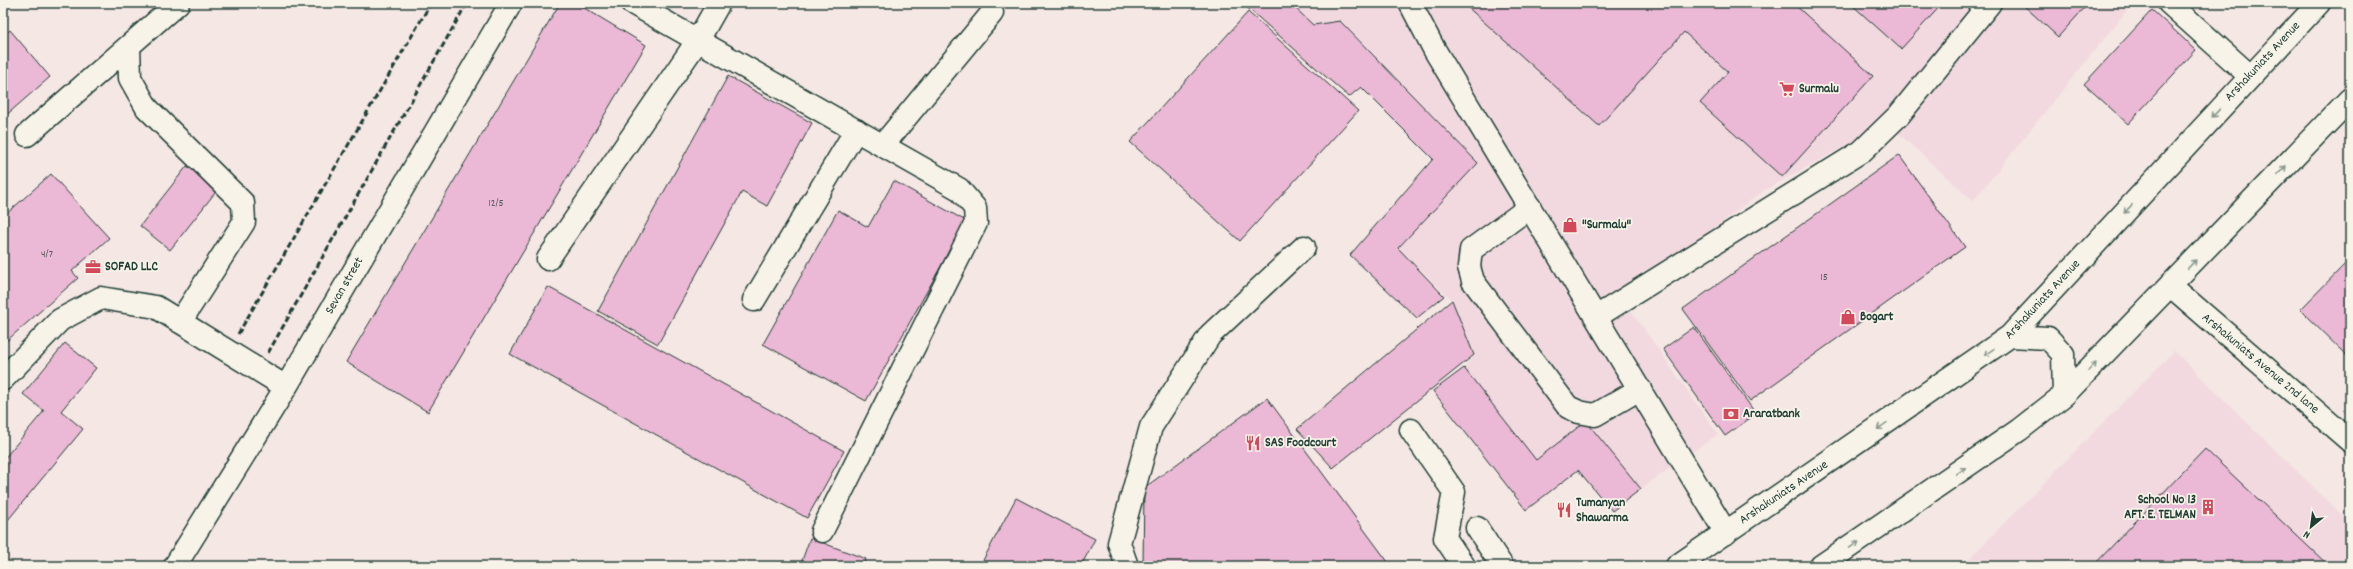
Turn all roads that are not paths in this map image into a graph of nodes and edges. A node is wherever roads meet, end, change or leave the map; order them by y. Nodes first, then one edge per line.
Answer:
1 (178, 3) edge
2 (511, 3) edge
3 (632, 3) edge
4 (719, 3) edge
5 (1410, 3) edge
6 (1990, 3) edge
7 (2169, 3) edge
8 (2319, 3) edge
9 (992, 13) dead end
10 (698, 40) junction
11 (129, 46) junction
12 (2250, 76) junction
13 (2348, 105) edge
14 (856, 130) junction
15 (27, 135) dead end
16 (883, 146) junction
17 (1530, 207) junction
18 (1304, 247) dead end
19 (548, 259) dead end
20 (2171, 286) junction
21 (754, 300) dead end
22 (1596, 317) junction
23 (180, 322) junction
24 (2010, 336) junction
25 (3, 379) edge
26 (286, 386) junction
27 (1640, 389) junction
28 (2064, 394) junction
29 (1411, 430) dead end
30 (2350, 441) edge
31 (1478, 528) dead end
32 (822, 531) dead end
33 (1726, 533) junction
34 (174, 566) edge
35 (1127, 566) edge
36 (1464, 566) edge
37 (1502, 566) edge
38 (1677, 566) edge
39 (1821, 566) edge

1 - 11 main road
2 - 26 main road, Sevan street
3 - 10 main road
4 - 10 main road
5 - 17 main road
6 - 22 main road
7 - 12 main road
8 - 12 main road, Arshakuniats Avenue
9 - 16 main road
10 - 14 main road
10 - 19 main road
11 - 15 main road
11 - 23 main road
12 -> 24 main road, Arshakuniats Avenue
20 -> 13 main road
14 - 16 main road
14 - 21 main road
16 - 32 main road
17 - 22 main road
17 - 27 main road
18 - 35 main road
28 -> 20 main road
20 - 30 main road, Arshakuniats Avenue 2nd lane
22 - 27 main road
23 - 25 main road
23 - 26 main road
24 - 28 main road
24 -> 33 main road, Arshakuniats Avenue
26 - 34 main road, Sevan street
27 - 33 main road
39 -> 28 main road
29 - 36 main road
31 - 37 main road
33 - 38 main road, Arshakuniats Avenue

